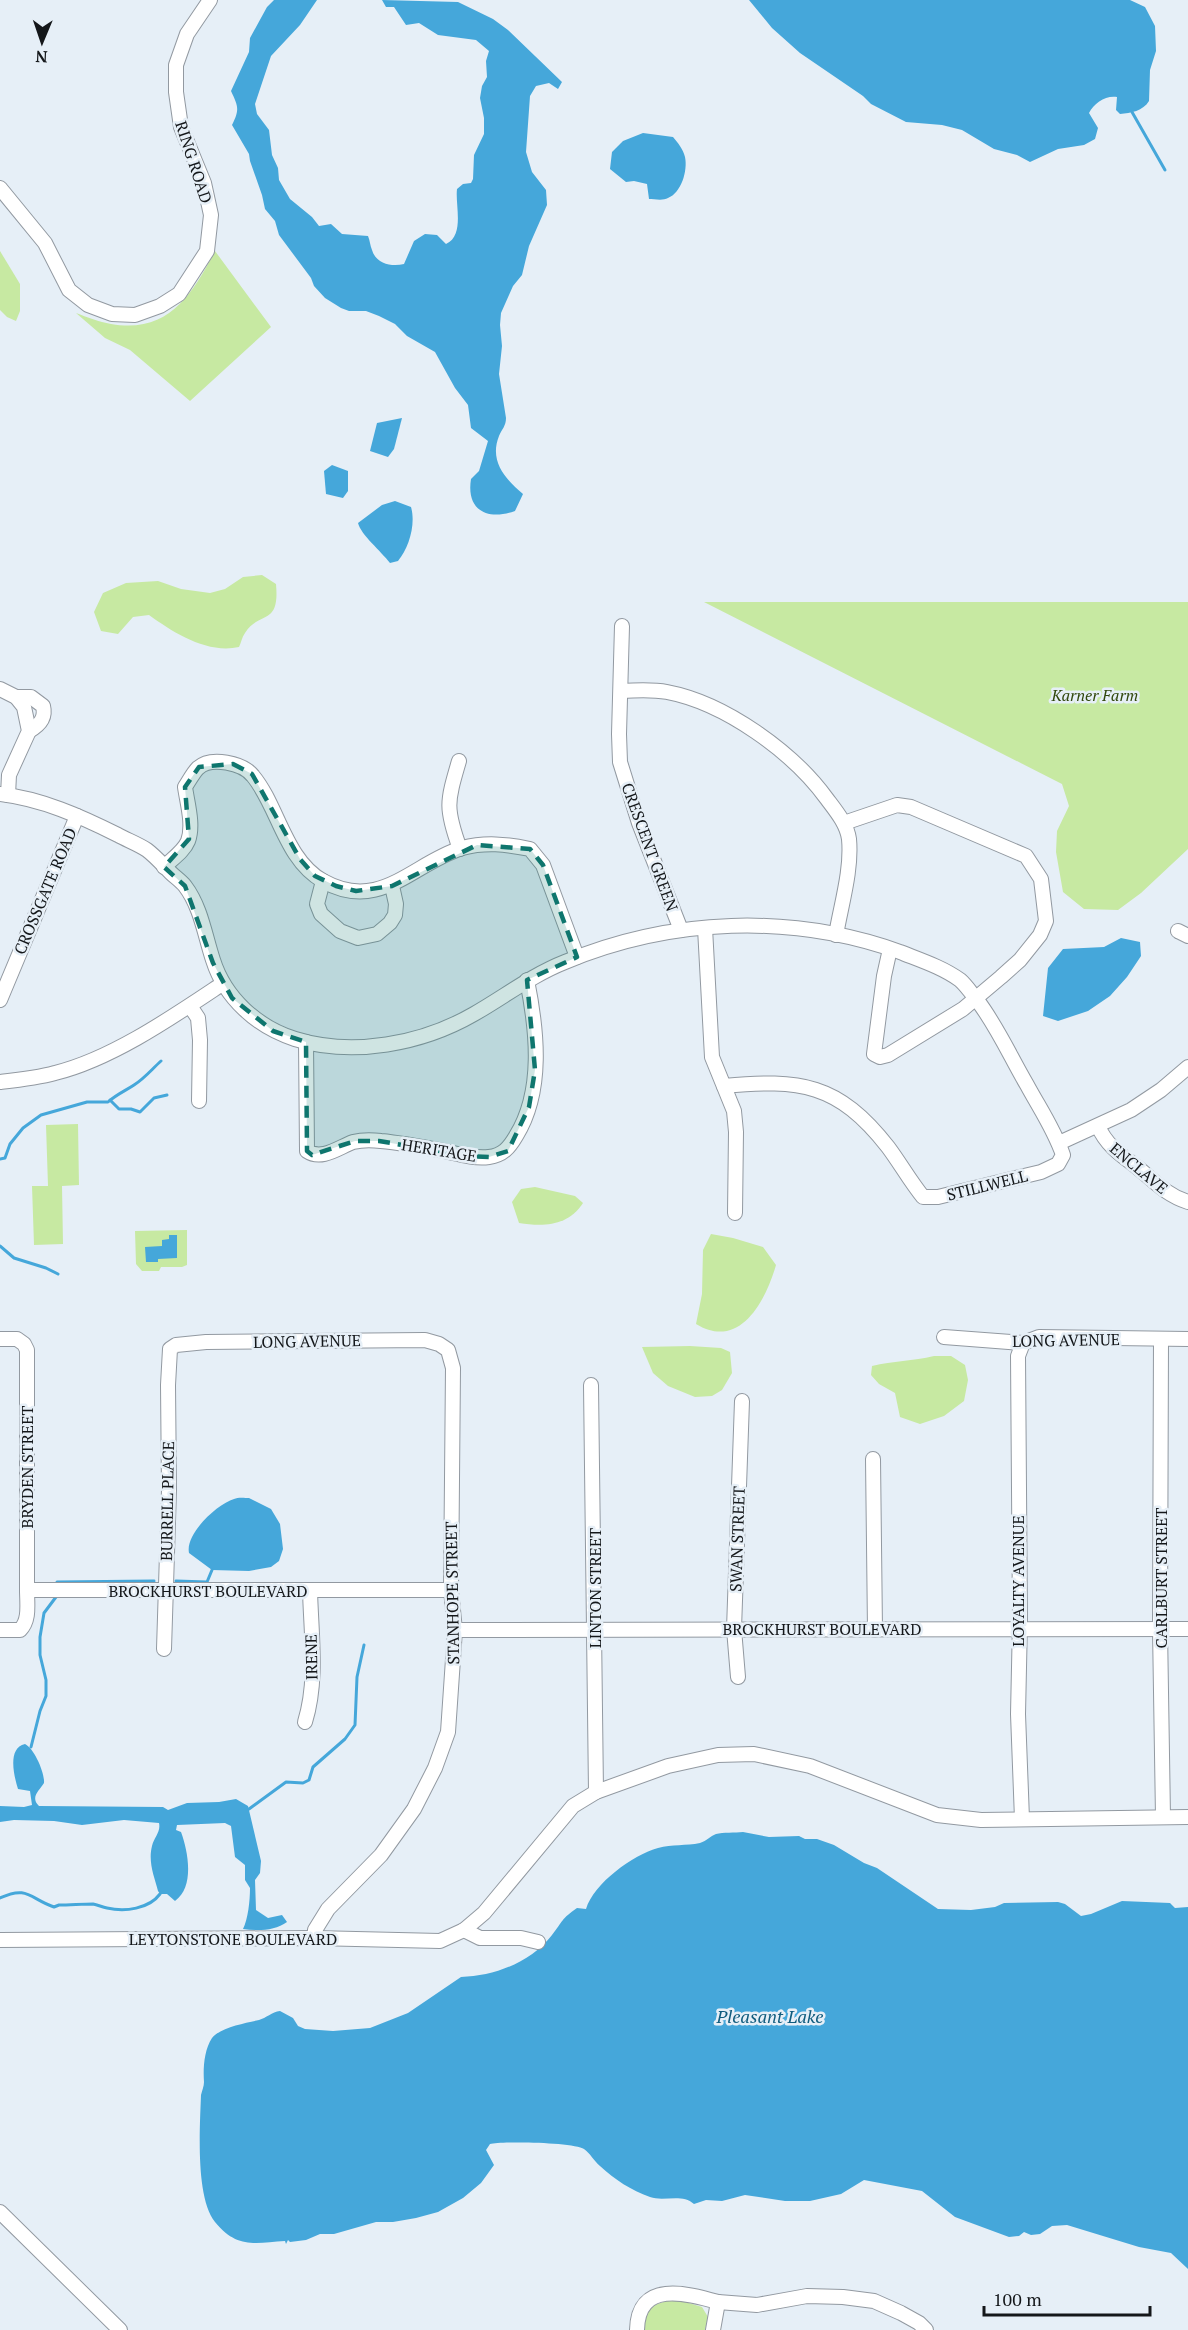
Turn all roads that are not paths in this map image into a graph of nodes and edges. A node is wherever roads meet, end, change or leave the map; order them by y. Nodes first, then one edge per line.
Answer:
1 (210, 0) edge
2 (0, 188) edge
3 (622, 626) dead end
4 (0, 689) edge
5 (621, 690) junction
6 (459, 761) dead end
7 (4, 794) edge
8 (77, 816) junction
9 (844, 823) junction
10 (459, 849) junction
11 (165, 867) junction
12 (323, 881) junction
13 (392, 886) junction
14 (705, 928) junction
15 (681, 930) junction
16 (836, 934) junction
17 (890, 949) junction
18 (577, 957) junction
19 (527, 980) junction
20 (222, 984) junction
21 (975, 998) junction
22 (0, 1000) edge
23 (190, 1006) junction
24 (306, 1042) junction
25 (1188, 1067) edge
26 (0, 1082) edge
27 (724, 1086) junction
28 (199, 1101) dead end
29 (1098, 1126) junction
30 (1059, 1143) junction
31 (1188, 1202) edge
32 (735, 1213) dead end
33 (944, 1337) dead end
34 (0, 1339) edge
35 (1161, 1339) junction
36 (1188, 1339) edge
37 (1023, 1343) junction
38 (448, 1350) joint
39 (169, 1353) joint
40 (591, 1384) dead end
41 (742, 1401) dead end
42 (873, 1459) dead end
43 (27, 1590) junction
44 (310, 1590) junction
45 (451, 1590) junction
46 (165, 1591) junction
47 (594, 1629) junction
48 (734, 1629) junction
49 (1160, 1629) junction
50 (1188, 1629) edge
51 (0, 1630) edge
52 (455, 1630) junction
53 (875, 1630) junction
54 (1019, 1630) junction
55 (164, 1649) dead end
56 (738, 1677) dead end
57 (305, 1722) dead end
58 (596, 1792) junction
59 (1163, 1817) junction
60 (1188, 1817) edge
61 (1022, 1819) junction
62 (464, 1930) junction
63 (314, 1938) junction
64 (0, 1940) edge
65 (538, 1942) dead end
66 (0, 2212) edge
67 (718, 2302) junction
68 (120, 2330) edge
69 (637, 2330) edge
70 (713, 2330) edge
71 (926, 2330) edge

1 - 2 street, RING ROAD
3 - 5 street, CRESCENT GREEN
4 - 7 street
5 - 9 street
5 - 15 street, CRESCENT GREEN
6 - 10 street
7 - 8 street
8 - 11 street
8 - 22 street, CROSSGATE ROAD
9 - 16 street
9 - 21 street
10 - 13 street
10 - 18 street
11 - 12 street
11 - 20 street
12 - 13 street
12 - 13 street
14 - 15 street
14 - 16 street
14 - 27 street
15 - 18 street
16 - 17 street
17 - 21 street
17 - 21 street
18 - 19 street
19 - 24 street
19 - 24 street, HERITAGE
20 - 23 street
20 - 24 street
21 - 30 street
23 - 26 street
23 - 28 street
25 - 29 street
27 - 30 street, STILLWELL
27 - 32 street
29 - 30 street
29 - 31 street, ENCLAVE
33 - 37 street, LONG AVENUE
34 - 43 street, BRYDEN STREET
35 - 36 street, LONG AVENUE
35 - 37 street, LONG AVENUE
35 - 49 street, CARLBURT STREET
37 - 54 street, LOYALTY AVENUE
38 - 39 street, LONG AVENUE
38 - 45 street, STANHOPE STREET
39 - 46 street, BURRELL PLACE
40 - 47 street, LINTON STREET
41 - 48 street, SWAN STREET
42 - 53 street
43 - 46 street, BROCKHURST BOULEVARD
43 - 51 street
44 - 45 street, BROCKHURST BOULEVARD
44 - 46 street, BROCKHURST BOULEVARD
44 - 57 street, IRENE
45 - 52 street, STANHOPE STREET
46 - 55 street, BURRELL PLACE
47 - 48 street, BROCKHURST BOULEVARD
47 - 52 street, BROCKHURST BOULEVARD
47 - 58 street, LINTON STREET
48 - 53 street, BROCKHURST BOULEVARD
48 - 56 street, SWAN STREET
49 - 50 street, BROCKHURST BOULEVARD
49 - 54 street, BROCKHURST BOULEVARD
49 - 59 street, CARLBURT STREET
52 - 63 street, STANHOPE STREET
53 - 54 street, BROCKHURST BOULEVARD
54 - 61 street, LOYALTY AVENUE
58 - 61 street, LEYTONSTONE BOULEVARD
58 - 62 street, LEYTONSTONE BOULEVARD
59 - 60 street, LEYTONSTONE BOULEVARD
59 - 61 street, LEYTONSTONE BOULEVARD
62 - 63 street, LEYTONSTONE BOULEVARD
62 - 65 street
63 - 64 street, LEYTONSTONE BOULEVARD
66 - 68 street
67 - 69 street
67 - 70 street
67 - 71 street

